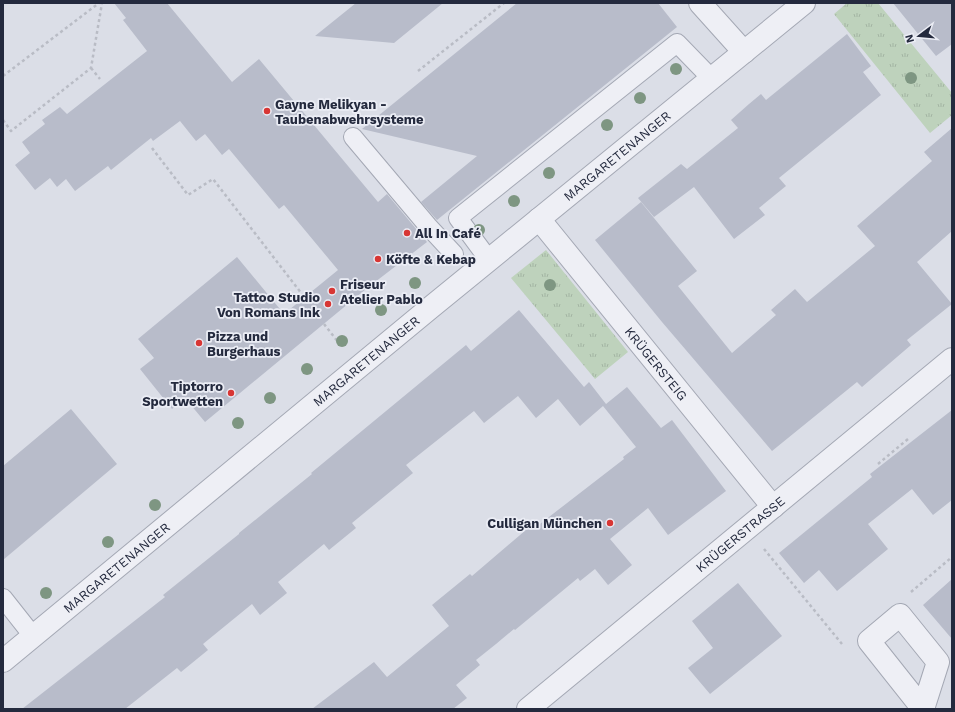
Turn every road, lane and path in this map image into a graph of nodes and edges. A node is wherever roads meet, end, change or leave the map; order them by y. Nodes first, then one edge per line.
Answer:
1 (100, 3) edge
2 (504, 3) edge
3 (700, 3) edge
4 (804, 3) edge
5 (744, 52) junction
6 (91, 68) junction
7 (418, 71) dead end
8 (3, 76) edge
9 (100, 79) dead end
10 (712, 79) junction
11 (3, 120) edge
12 (353, 137) dead end
13 (152, 148) dead end
14 (539, 219) junction
15 (454, 254) dead end
16 (489, 260) junction
17 (305, 298) dead end
18 (952, 360) edge
19 (908, 439) dead end
20 (878, 464) dead end
21 (773, 507) junction
22 (747, 529) junction
23 (952, 557) edge
24 (3, 598) edge
25 (900, 615) junction
26 (33, 636) junction
27 (869, 641) junction
28 (3, 661) edge
29 (528, 709) edge
30 (923, 709) edge

1 - 6 path
1 - 8 path
2 - 7 path
3 - 5 street
4 - 5 street, MARGARETENANGER
5 - 10 street, MARGARETENANGER
6 - 9 path
6 - 11 path
10 - 14 street, MARGARETENANGER
10 - 16 lane
12 - 15 lane
13 - 17 path
14 - 16 street, MARGARETENANGER
14 - 21 street, KRÜGERSTEIG
16 - 26 street, MARGARETENANGER
18 - 21 street, KRÜGERSTRASSE
19 - 20 path
21 - 22 street, KRÜGERSTRASSE
22 - 27 path
22 - 29 street, KRÜGERSTRASSE
23 - 25 path
24 - 26 lane
25 - 27 street
25 - 30 street
26 - 28 street, MARGARETENANGER
27 - 30 street

